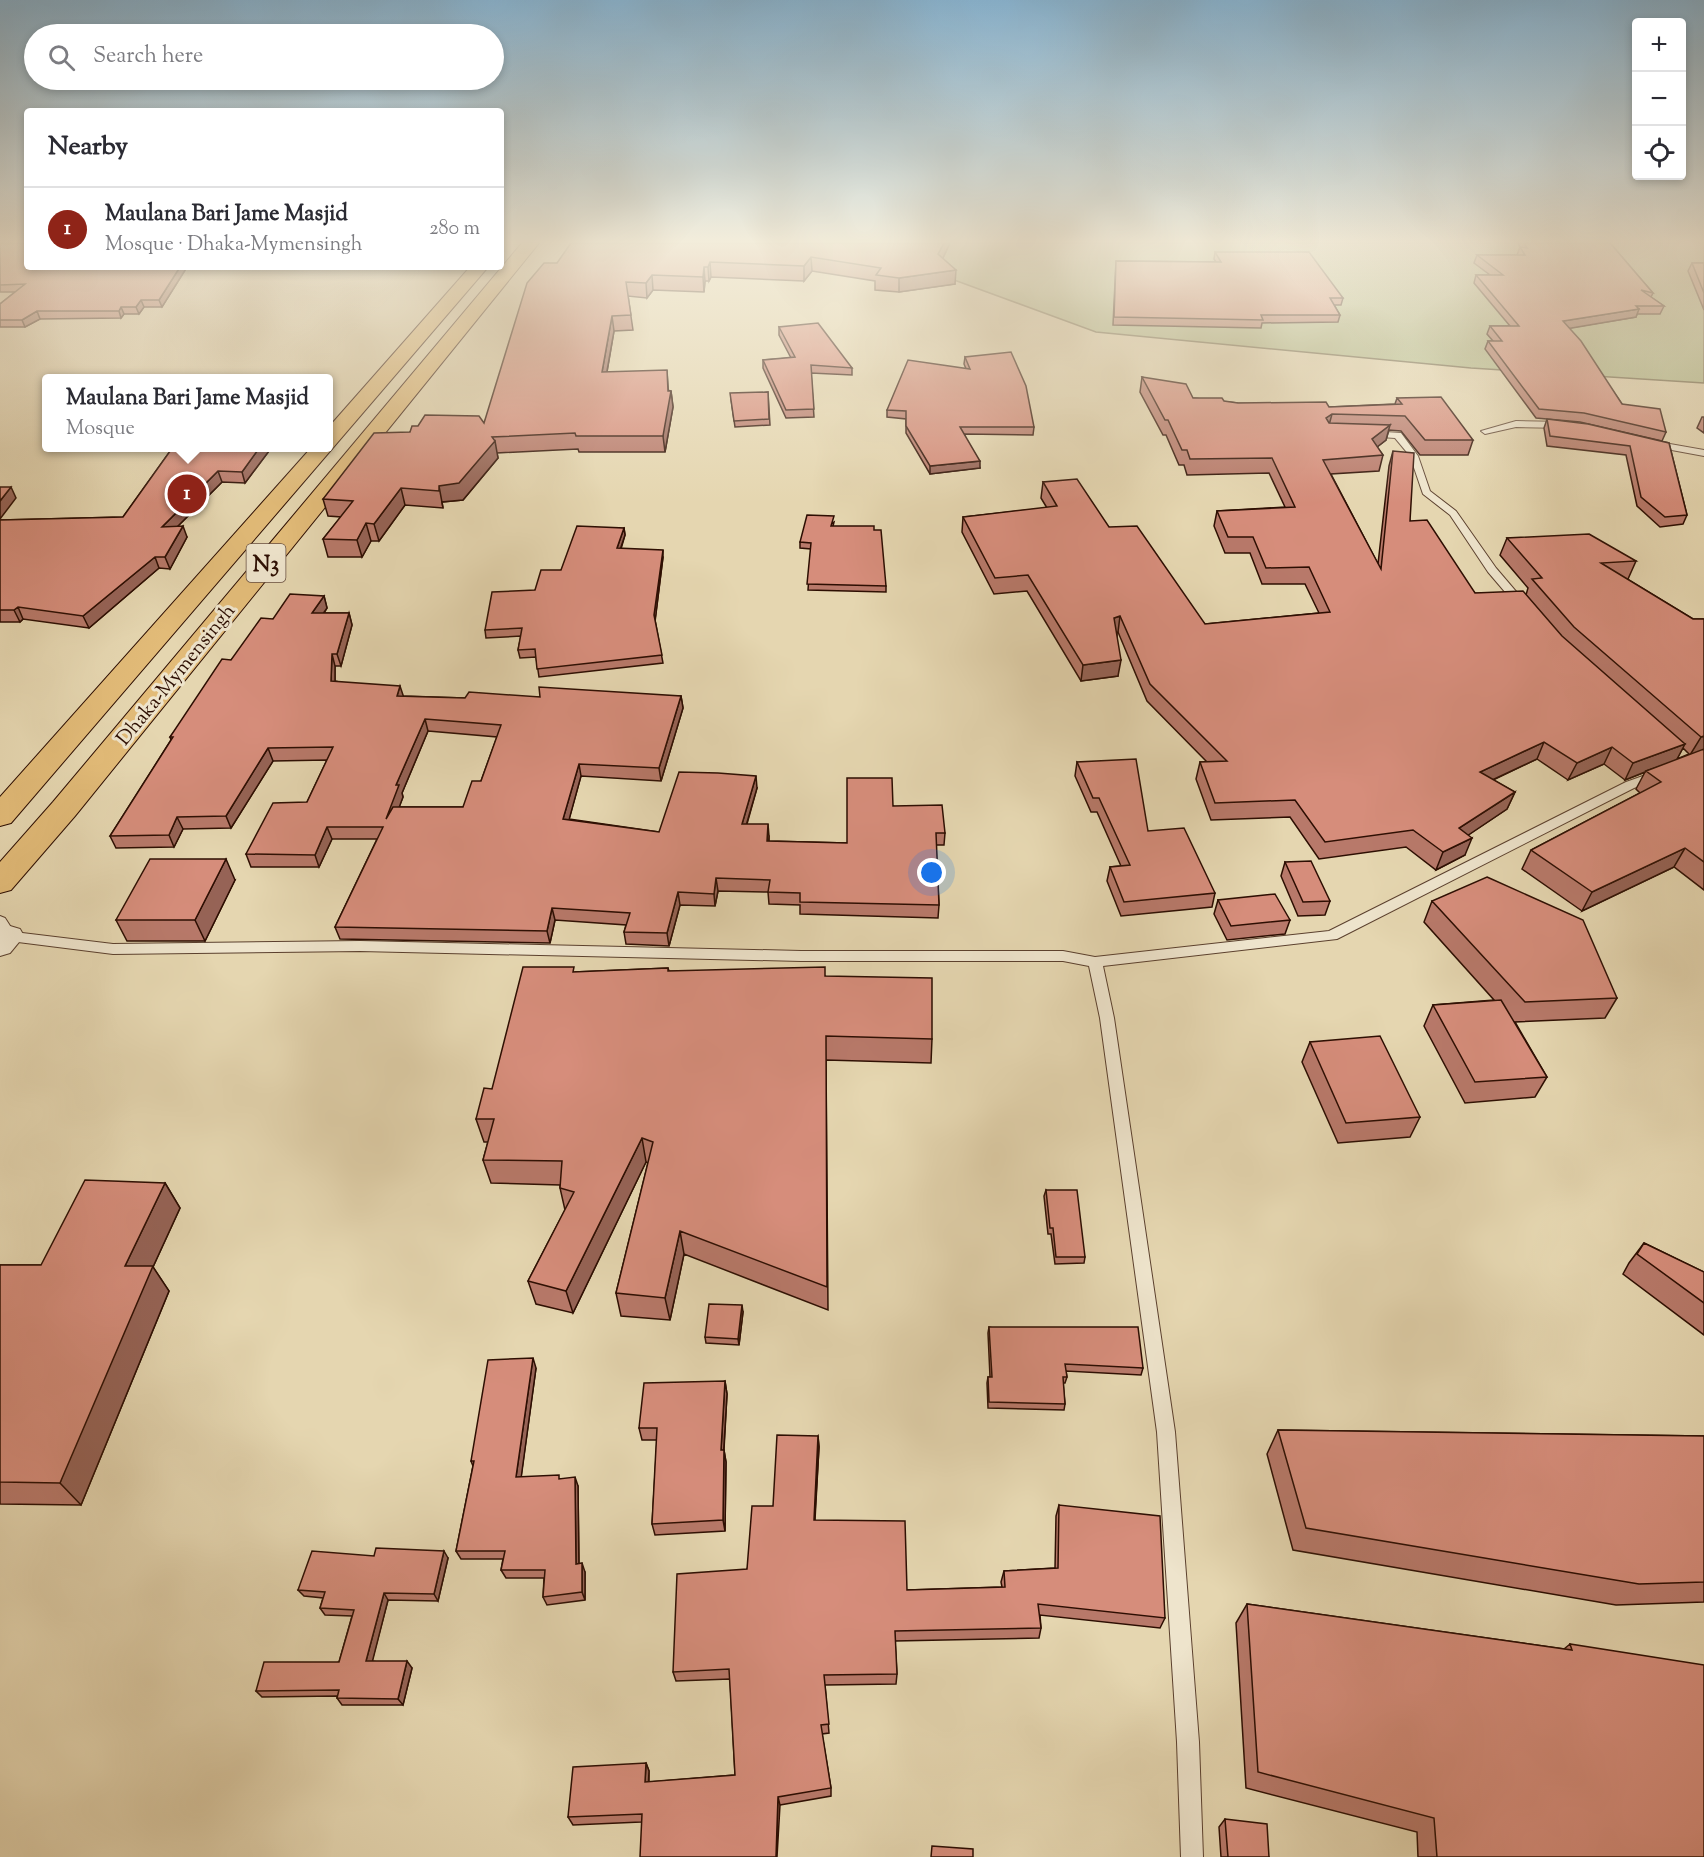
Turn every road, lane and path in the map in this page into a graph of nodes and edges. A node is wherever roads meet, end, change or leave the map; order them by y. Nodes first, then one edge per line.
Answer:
1 (425, 330) edge
2 (460, 330) edge
3 (1572, 426) edge
4 (1485, 431) dead end
5 (1361, 434) edge
6 (333, 435) edge
7 (1641, 441) edge
8 (318, 452) edge
9 (1704, 453) edge
10 (1530, 614) edge
11 (1670, 770) edge
12 (0, 816) edge
13 (0, 882) edge
14 (3, 934) edge
15 (1095, 962) junction
16 (1192, 1857) edge

1 - 6 highway
2 - 13 highway, Dhaka-Mymensingh / N3
3 - 4 lane
5 - 10 lane
7 - 9 lane
8 - 12 highway, Dhaka-Mymensingh / N3
11 - 15 lane
14 - 15 lane
15 - 16 lane

